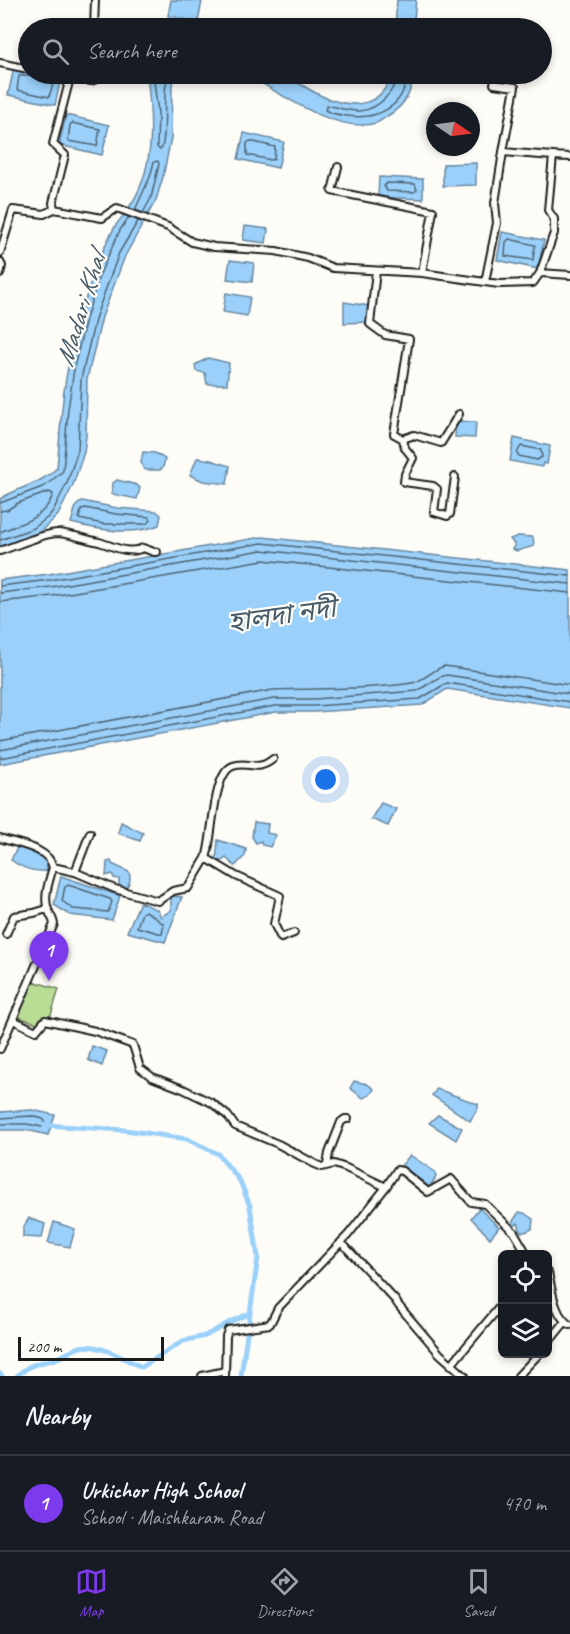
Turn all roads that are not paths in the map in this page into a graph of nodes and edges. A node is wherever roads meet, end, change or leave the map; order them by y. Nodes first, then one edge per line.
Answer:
1 (95, 0) edge
2 (94, 18) edge
3 (0, 63) edge
4 (18, 67) edge
5 (68, 84) edge
6 (494, 84) edge
7 (503, 152) junction
8 (553, 156) junction
9 (570, 157) edge
10 (338, 167) dead end
11 (54, 209) junction
12 (0, 253) edge
13 (0, 262) edge
14 (376, 271) junction
15 (422, 273) junction
16 (540, 273) junction
17 (0, 274) edge
18 (570, 275) edge
19 (485, 282) junction
20 (459, 414) dead end
21 (403, 439) junction
22 (455, 477) dead end
23 (0, 551) edge
24 (157, 552) dead end
25 (273, 759) dead end
26 (90, 833) dead end
27 (0, 838) edge
28 (206, 858) junction
29 (53, 867) junction
30 (75, 872) junction
31 (47, 909) junction
32 (294, 933) dead end
33 (6, 934) dead end
34 (13, 1020) junction
35 (0, 1049) edge
36 (348, 1119) dead end
37 (327, 1165) junction
38 (386, 1187) junction
39 (341, 1242) junction
40 (525, 1250) edge
41 (552, 1289) edge
42 (498, 1309) edge
43 (568, 1323) edge
44 (552, 1339) edge
45 (534, 1358) edge
46 (451, 1365) junction
47 (225, 1374) edge
48 (202, 1376) edge
49 (465, 1376) edge
50 (518, 1376) edge

1 - 2 street
3 - 4 street
5 - 11 street
6 - 7 street
7 - 8 street
7 - 19 street
8 - 9 street
8 - 16 street
10 - 15 street
11 - 12 street
11 - 14 street
13 - 17 street
14 - 15 street
14 - 21 street
15 - 19 street
16 - 18 street
16 - 19 street
20 - 21 street
21 - 22 street
23 - 24 street
25 - 28 street
26 - 30 street
27 - 29 street
28 - 30 street
28 - 32 street
29 - 30 street
29 - 31 street
31 - 33 street
31 - 34 street
34 - 35 street
34 - 37 street
36 - 37 street
37 - 38 street
38 - 39 street
38 - 40 street
39 - 46 street
39 - 47 street
41 - 43 street
42 - 46 street
43 - 44 street
45 - 50 street
46 - 49 street
47 - 48 street

